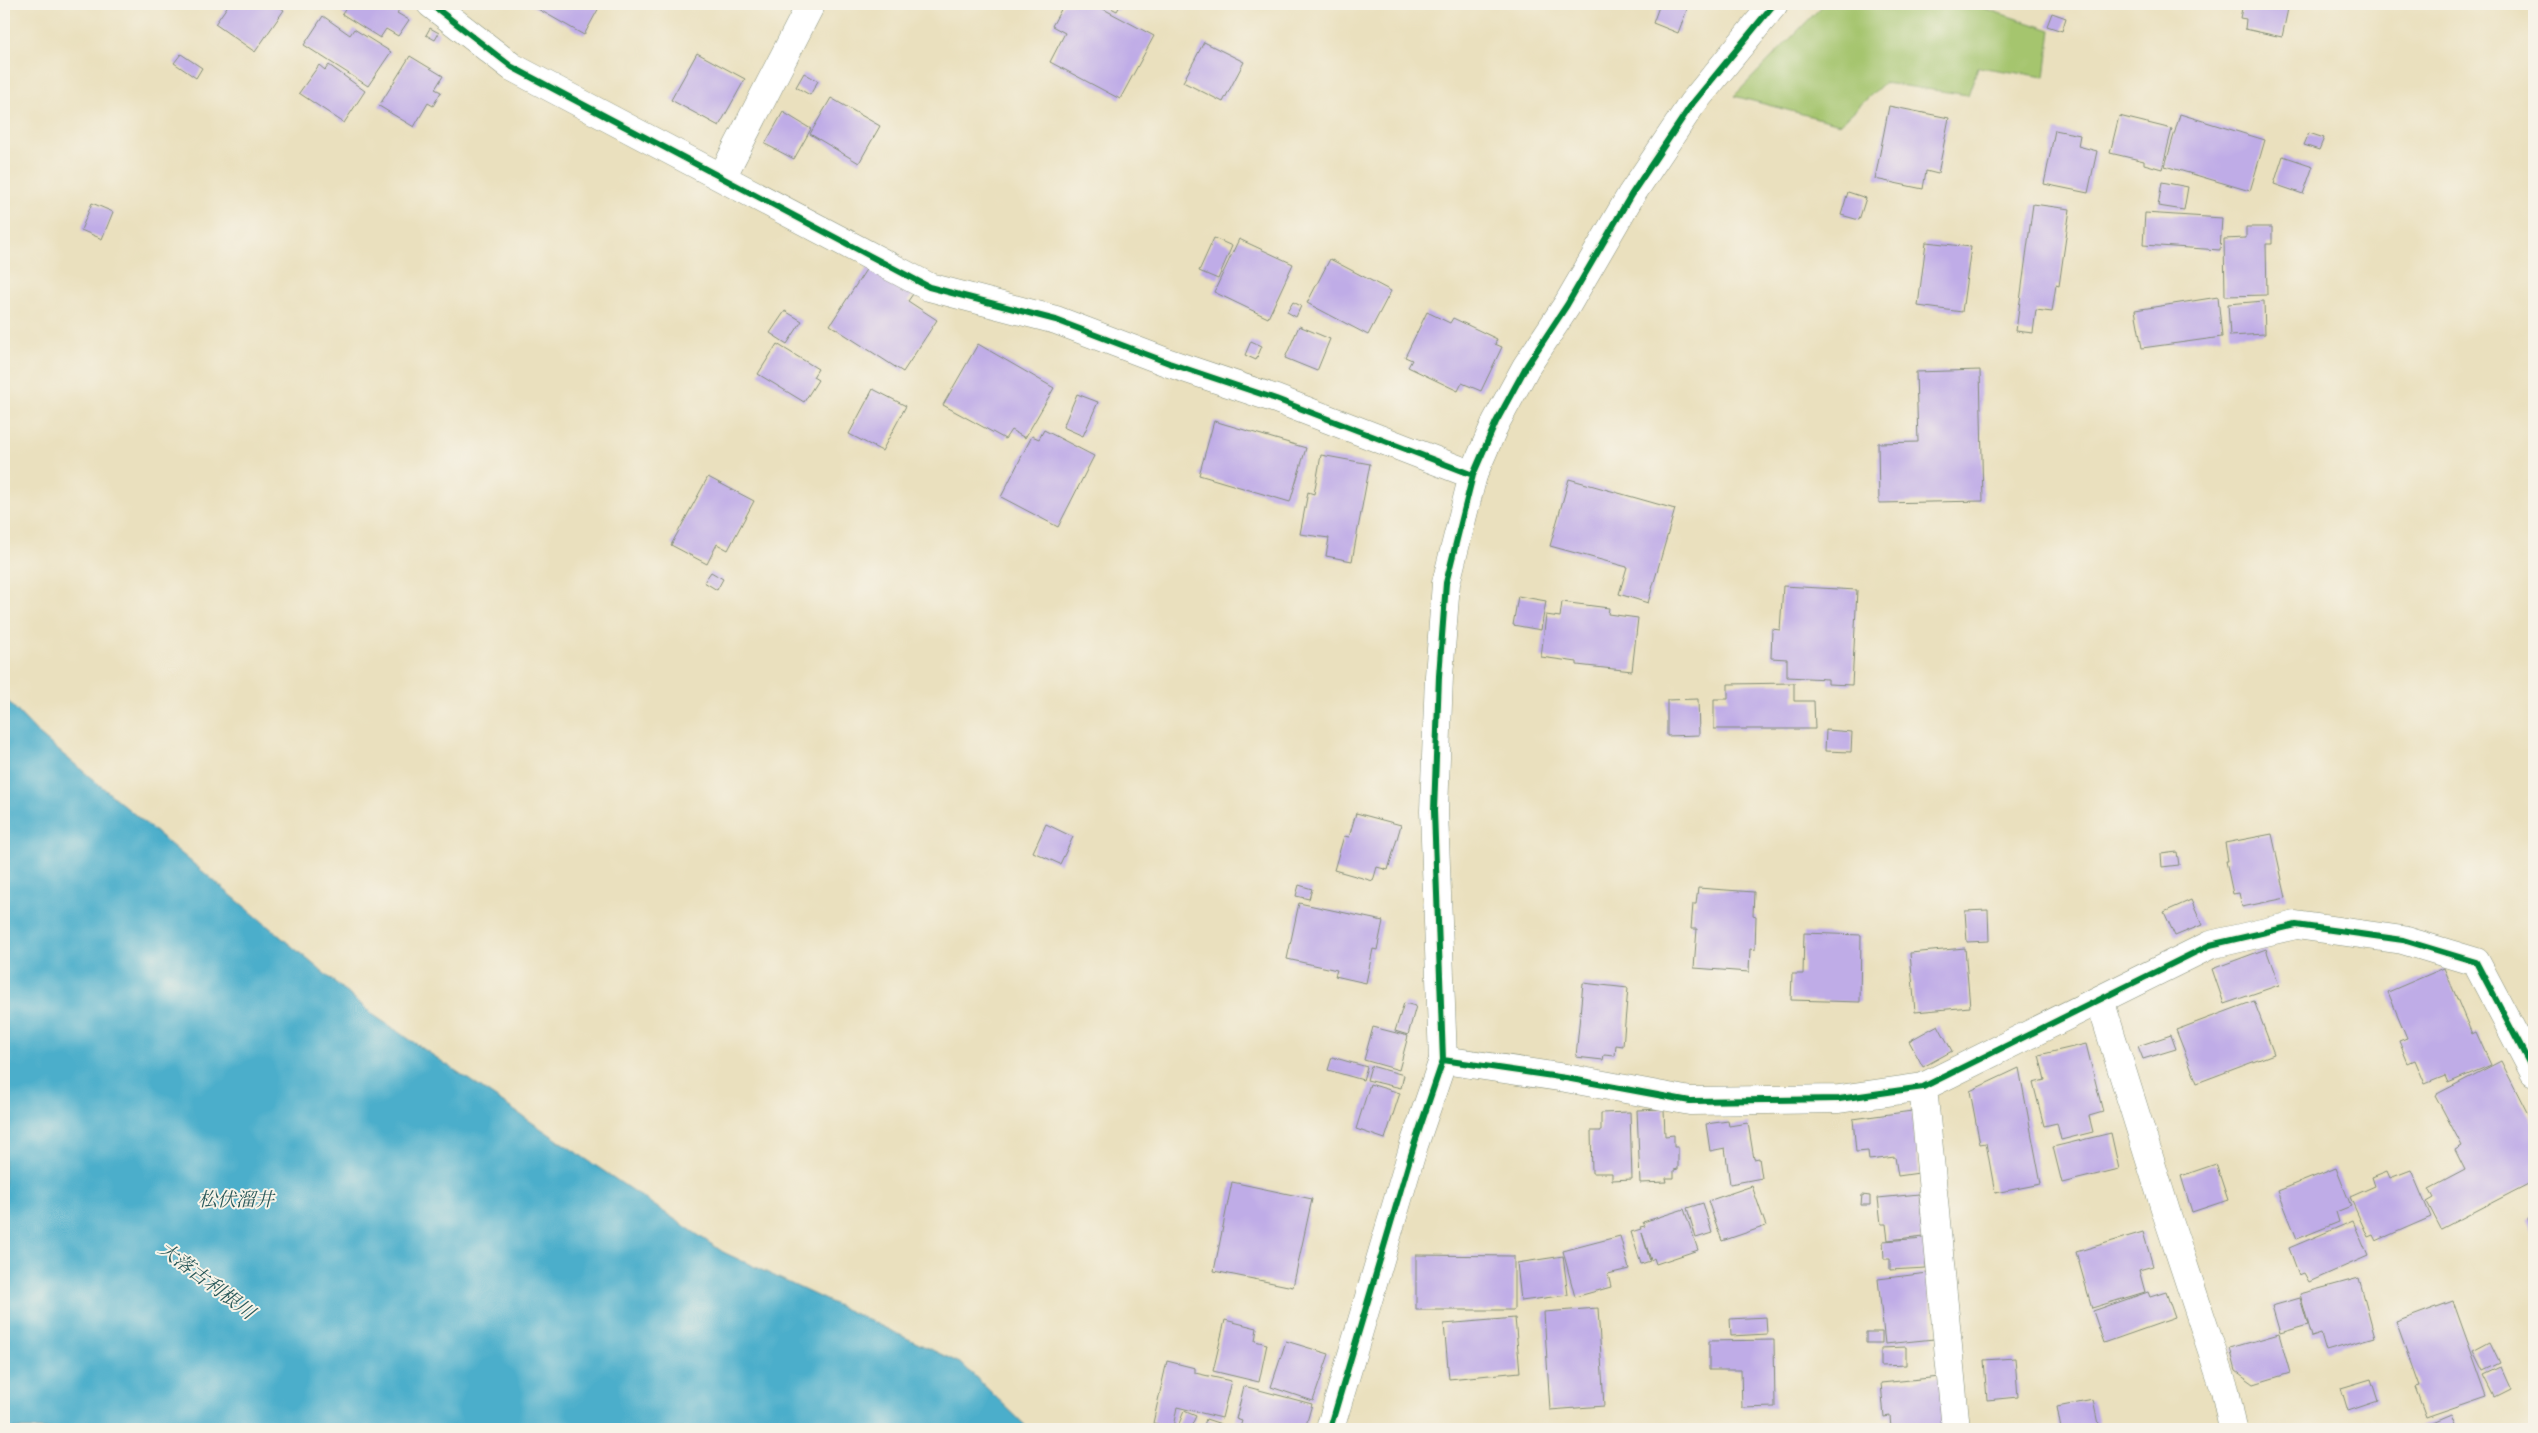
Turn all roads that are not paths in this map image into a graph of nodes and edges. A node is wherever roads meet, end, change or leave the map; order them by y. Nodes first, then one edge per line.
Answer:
1 (431, 4) edge
2 (811, 4) edge
3 (1774, 4) edge
4 (722, 177) junction
5 (1473, 475) junction
6 (2100, 1000) junction
7 (1443, 1060) junction
8 (2534, 1072) edge
9 (1923, 1087) junction
10 (1330, 1429) edge
11 (1956, 1429) edge
12 (2233, 1429) edge

1 - 4 street
2 - 4 street
3 - 5 street
4 - 5 street
5 - 7 street
6 - 8 street
6 - 9 street
6 - 12 street
7 - 9 street
7 - 10 street
9 - 11 street

